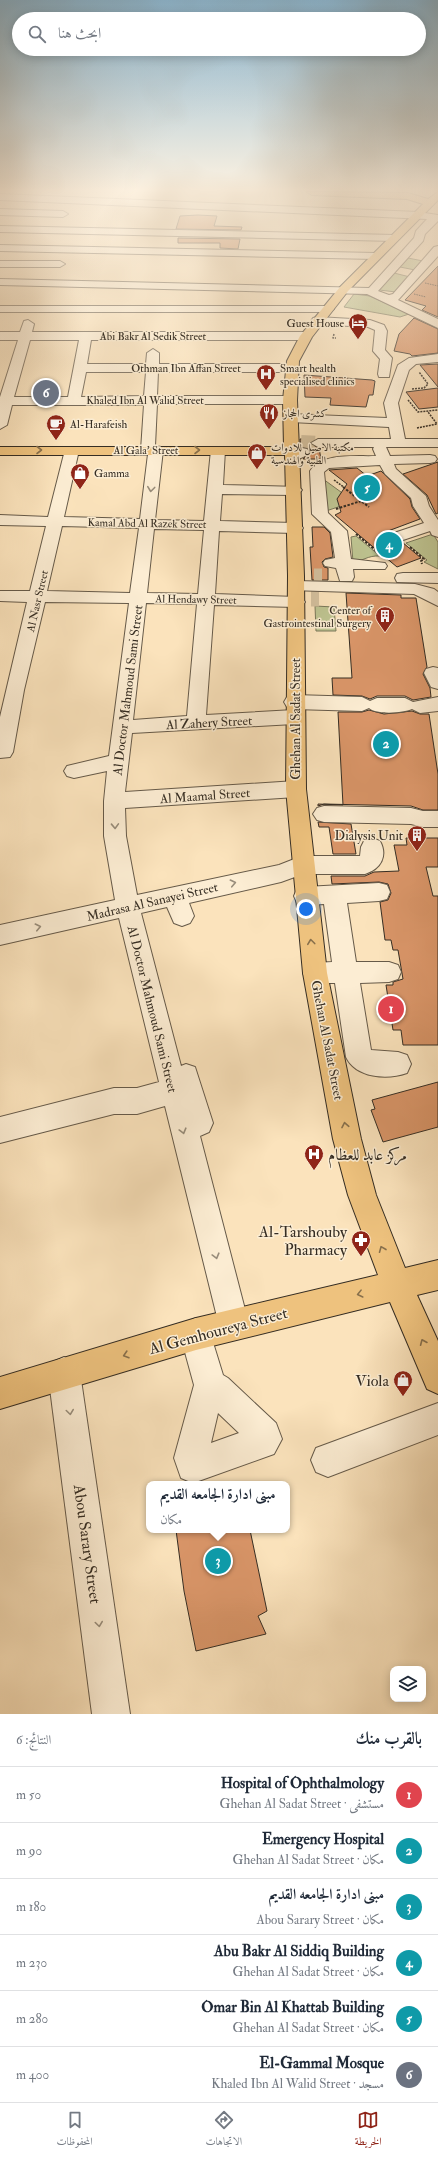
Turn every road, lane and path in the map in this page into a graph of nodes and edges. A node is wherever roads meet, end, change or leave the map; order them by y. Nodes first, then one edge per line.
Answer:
1 (46, 272) edge
2 (166, 272) edge
3 (353, 272) edge
4 (389, 272) edge
5 (401, 272) edge
6 (418, 272) edge
7 (415, 275) junction
8 (0, 282) edge
9 (41, 283) junction
10 (160, 285) junction
11 (344, 290) junction
12 (371, 292) junction
13 (420, 296) dead end
14 (426, 297) dead end
15 (389, 299) junction
16 (0, 309) edge
17 (32, 309) junction
18 (154, 309) junction
19 (365, 312) dead end
20 (416, 313) junction
21 (379, 315) dead end
22 (400, 318) dead end
23 (317, 322) junction
24 (438, 324) edge
25 (0, 336) edge
26 (24, 336) junction
27 (86, 336) junction
28 (154, 336) junction
29 (438, 358) edge
30 (153, 367) junction
31 (0, 368) edge
32 (16, 368) junction
33 (80, 368) junction
34 (292, 368) junction
35 (417, 369) dead end
36 (384, 374) dead end
37 (408, 390) dead end
38 (407, 399) dead end
39 (151, 400) junction
40 (3, 401) edge
41 (74, 401) junction
42 (438, 410) edge
43 (428, 411) junction
44 (0, 425) edge
45 (397, 432) junction
46 (294, 437) junction
47 (438, 443) edge
48 (319, 446) tunnel mouth
49 (352, 446) junction
50 (72, 450) junction
51 (152, 450) junction
52 (218, 450) junction
53 (429, 450) edge
54 (0, 451) edge
55 (382, 454) junction
56 (319, 468) junction
57 (215, 489) junction
58 (294, 490) junction
59 (361, 501) junction
60 (369, 507) dead end
61 (320, 514) junction
62 (0, 520) edge
63 (56, 521) junction
64 (147, 523) junction
65 (212, 524) junction
66 (295, 528) junction
67 (435, 528) edge
68 (400, 536) joint
69 (340, 538) junction
70 (379, 566) joint
71 (422, 566) dead end
72 (438, 578) edge
73 (315, 583) junction
74 (0, 596) edge
75 (38, 596) junction
76 (138, 598) junction
77 (206, 599) junction
78 (343, 599) dead end
79 (438, 601) edge
80 (8, 690) edge
81 (421, 705) edge
82 (294, 710) junction
83 (196, 723) junction
84 (123, 727) junction
85 (3, 752) dead end
86 (119, 761) junction
87 (74, 770) dead end
88 (296, 789) junction
89 (114, 801) junction
90 (314, 816) junction
91 (430, 819) edge
92 (372, 847) dead end
93 (302, 865) junction
94 (379, 892) dead end
95 (334, 894) junction
96 (305, 896) junction
97 (128, 907) junction
98 (0, 935) edge
99 (388, 972) dead end
100 (315, 973) junction
101 (346, 973) junction
102 (398, 1064) dead end
103 (181, 1091) junction
104 (199, 1123) dead end
105 (0, 1130) edge
106 (438, 1275) edge
107 (398, 1285) junction
108 (234, 1325) junction
109 (196, 1334) junction
110 (64, 1374) junction
111 (438, 1378) edge
112 (210, 1388) dead end
113 (0, 1393) edge
114 (438, 1420) edge
115 (328, 1460) dead end
116 (111, 1714) edge

1 - 9 street
2 - 10 street, Al Doctor Mahmoud Sami Street
3 - 11 main road, Ghehan Al Sadat Street
4 - 12 street
5 - 7 street
6 - 7 street
7 - 15 street
8 - 9 street
9 - 10 street
9 - 17 street
10 - 11 street
10 - 18 street, Al Doctor Mahmoud Sami Street
11 - 12 street
11 - 23 main road, Ghehan Al Sadat Street
12 - 15 street
13 - 14 path
15 - 20 street
16 - 17 street
17 - 18 street
17 - 26 street
18 - 23 street
18 - 28 street, Al Doctor Mahmoud Sami Street
19 - 21 street
20 - 22 street
20 - 24 street
23 - 28 street, Abi Bakr Al Sedik Street
23 - 34 main road, Ghehan Al Sadat Street
23 - 36 street
25 - 26 street, Abi Bakr Al Sedik Street
26 - 27 street, Abi Bakr Al Sedik Street
26 - 32 street
27 - 28 street, Abi Bakr Al Sedik Street
27 - 33 street
28 - 30 street, Al Doctor Mahmoud Sami Street
29 - 45 street
30 - 33 street, Othman Ibn Affan Street
30 - 34 street, Othman Ibn Affan Street
30 - 39 street, Al Doctor Mahmoud Sami Street
31 - 32 street
32 - 40 street
33 - 41 street
34 - 46 main road, Ghehan Al Sadat Street
35 - 37 path
38 - 43 path
39 - 41 street, Khaled Ibn Al Walid Street
39 - 46 street, Khaled Ibn Al Walid Street
39 - 51 street, Al Doctor Mahmoud Sami Street
40 - 41 street, Khaled Ibn Al Walid Street
40 - 44 street
42 - 43 path
43 - 45 path
45 - 46 street, Khaled Ibn Al Walid Street
45 - 49 street
45 - 53 street
46 - 52 main road, Al Gala' Street
46 - 58 main road, Ghehan Al Sadat Street
47 - 53 street
48 - 49 street
49 - 55 street
50 - 51 main road, Al Gala' Street
54 -> 50 main road, Al Gala' Street
50 - 63 street, Al Nasr Street
51 -> 52 main road, Al Gala' Street
51 -> 64 street, Al Doctor Mahmoud Sami Street
52 - 57 street
53 - 55 street
55 - 56 street
55 - 67 street
56 - 59 path
56 - 61 street
57 - 58 street
57 - 65 street
58 - 66 main road, Ghehan Al Sadat Street
59 - 60 path
59 - 61 path
61 - 69 street
62 - 63 street, Kamal Abd Al Razek Street
63 - 64 street, Kamal Abd Al Razek Street
63 - 75 street, Al Nasr Street
64 - 65 street, Kamal Abd Al Razek Street
64 - 76 street, Al Doctor Mahmoud Sami Street
65 - 66 street, Kamal Abd Al Razek Street
65 - 77 street
66 - 73 main road, Ghehan Al Sadat Street
67 - 68 street
68 - 71 path
69 - 70 path
69 - 73 street
70 - 73 street
72 - 73 street
73 - 77 street, Al Hendawy Street
73 - 78 street
73 - 79 street
73 - 82 main road, Ghehan Al Sadat Street
74 - 75 street, Al Hendawy Street
75 - 76 street, Al Hendawy Street
75 - 80 street, Al Nasr Street
76 - 77 street, Al Hendawy Street
76 - 84 street, Al Doctor Mahmoud Sami Street
77 - 83 street
80 - 85 street, Al Nasr Street
81 - 82 street, Al Zahery Street
82 - 83 street, Al Zahery Street
82 - 88 main road, Ghehan Al Sadat Street
83 - 84 street, Al Zahery Street
84 - 86 street, Al Doctor Mahmoud Sami Street
86 - 87 street
86 - 89 street, Al Doctor Mahmoud Sami Street
88 - 89 street, Al Maamal Street
88 - 90 main road, Ghehan Al Sadat Street
89 -> 97 street, Al Doctor Mahmoud Sami Street
90 - 91 street
90 - 93 main road, Ghehan Al Sadat Street
92 - 93 street, Madrasa Al Sanayei Street
93 - 96 main road, Ghehan Al Sadat Street
97 -> 93 street, Madrasa Al Sanayei Street
94 - 95 street
95 - 96 street
95 - 101 street
100 -> 96 main road, Ghehan Al Sadat Street
98 -> 97 street, Madrasa Al Sanayei Street
97 - 103 street, Al Doctor Mahmoud Sami Street
99 - 101 street
100 - 101 street
107 -> 100 main road, Ghehan Al Sadat Street
101 - 102 street
103 - 104 street
103 - 105 street
103 -> 108 street, Al Doctor Mahmoud Sami Street
106 - 107 main road, Al Gemhoureya Street
107 -> 108 main road, Al Gemhoureya Street
111 -> 107 main road, Ghehan Al Sadat Street
108 - 109 main road, Al Gemhoureya Street
109 -> 110 main road, Al Gemhoureya Street
109 - 112 street
110 - 113 main road, Al Gemhoureya Street
110 -> 116 street, Abou Sarary Street
114 - 115 street

